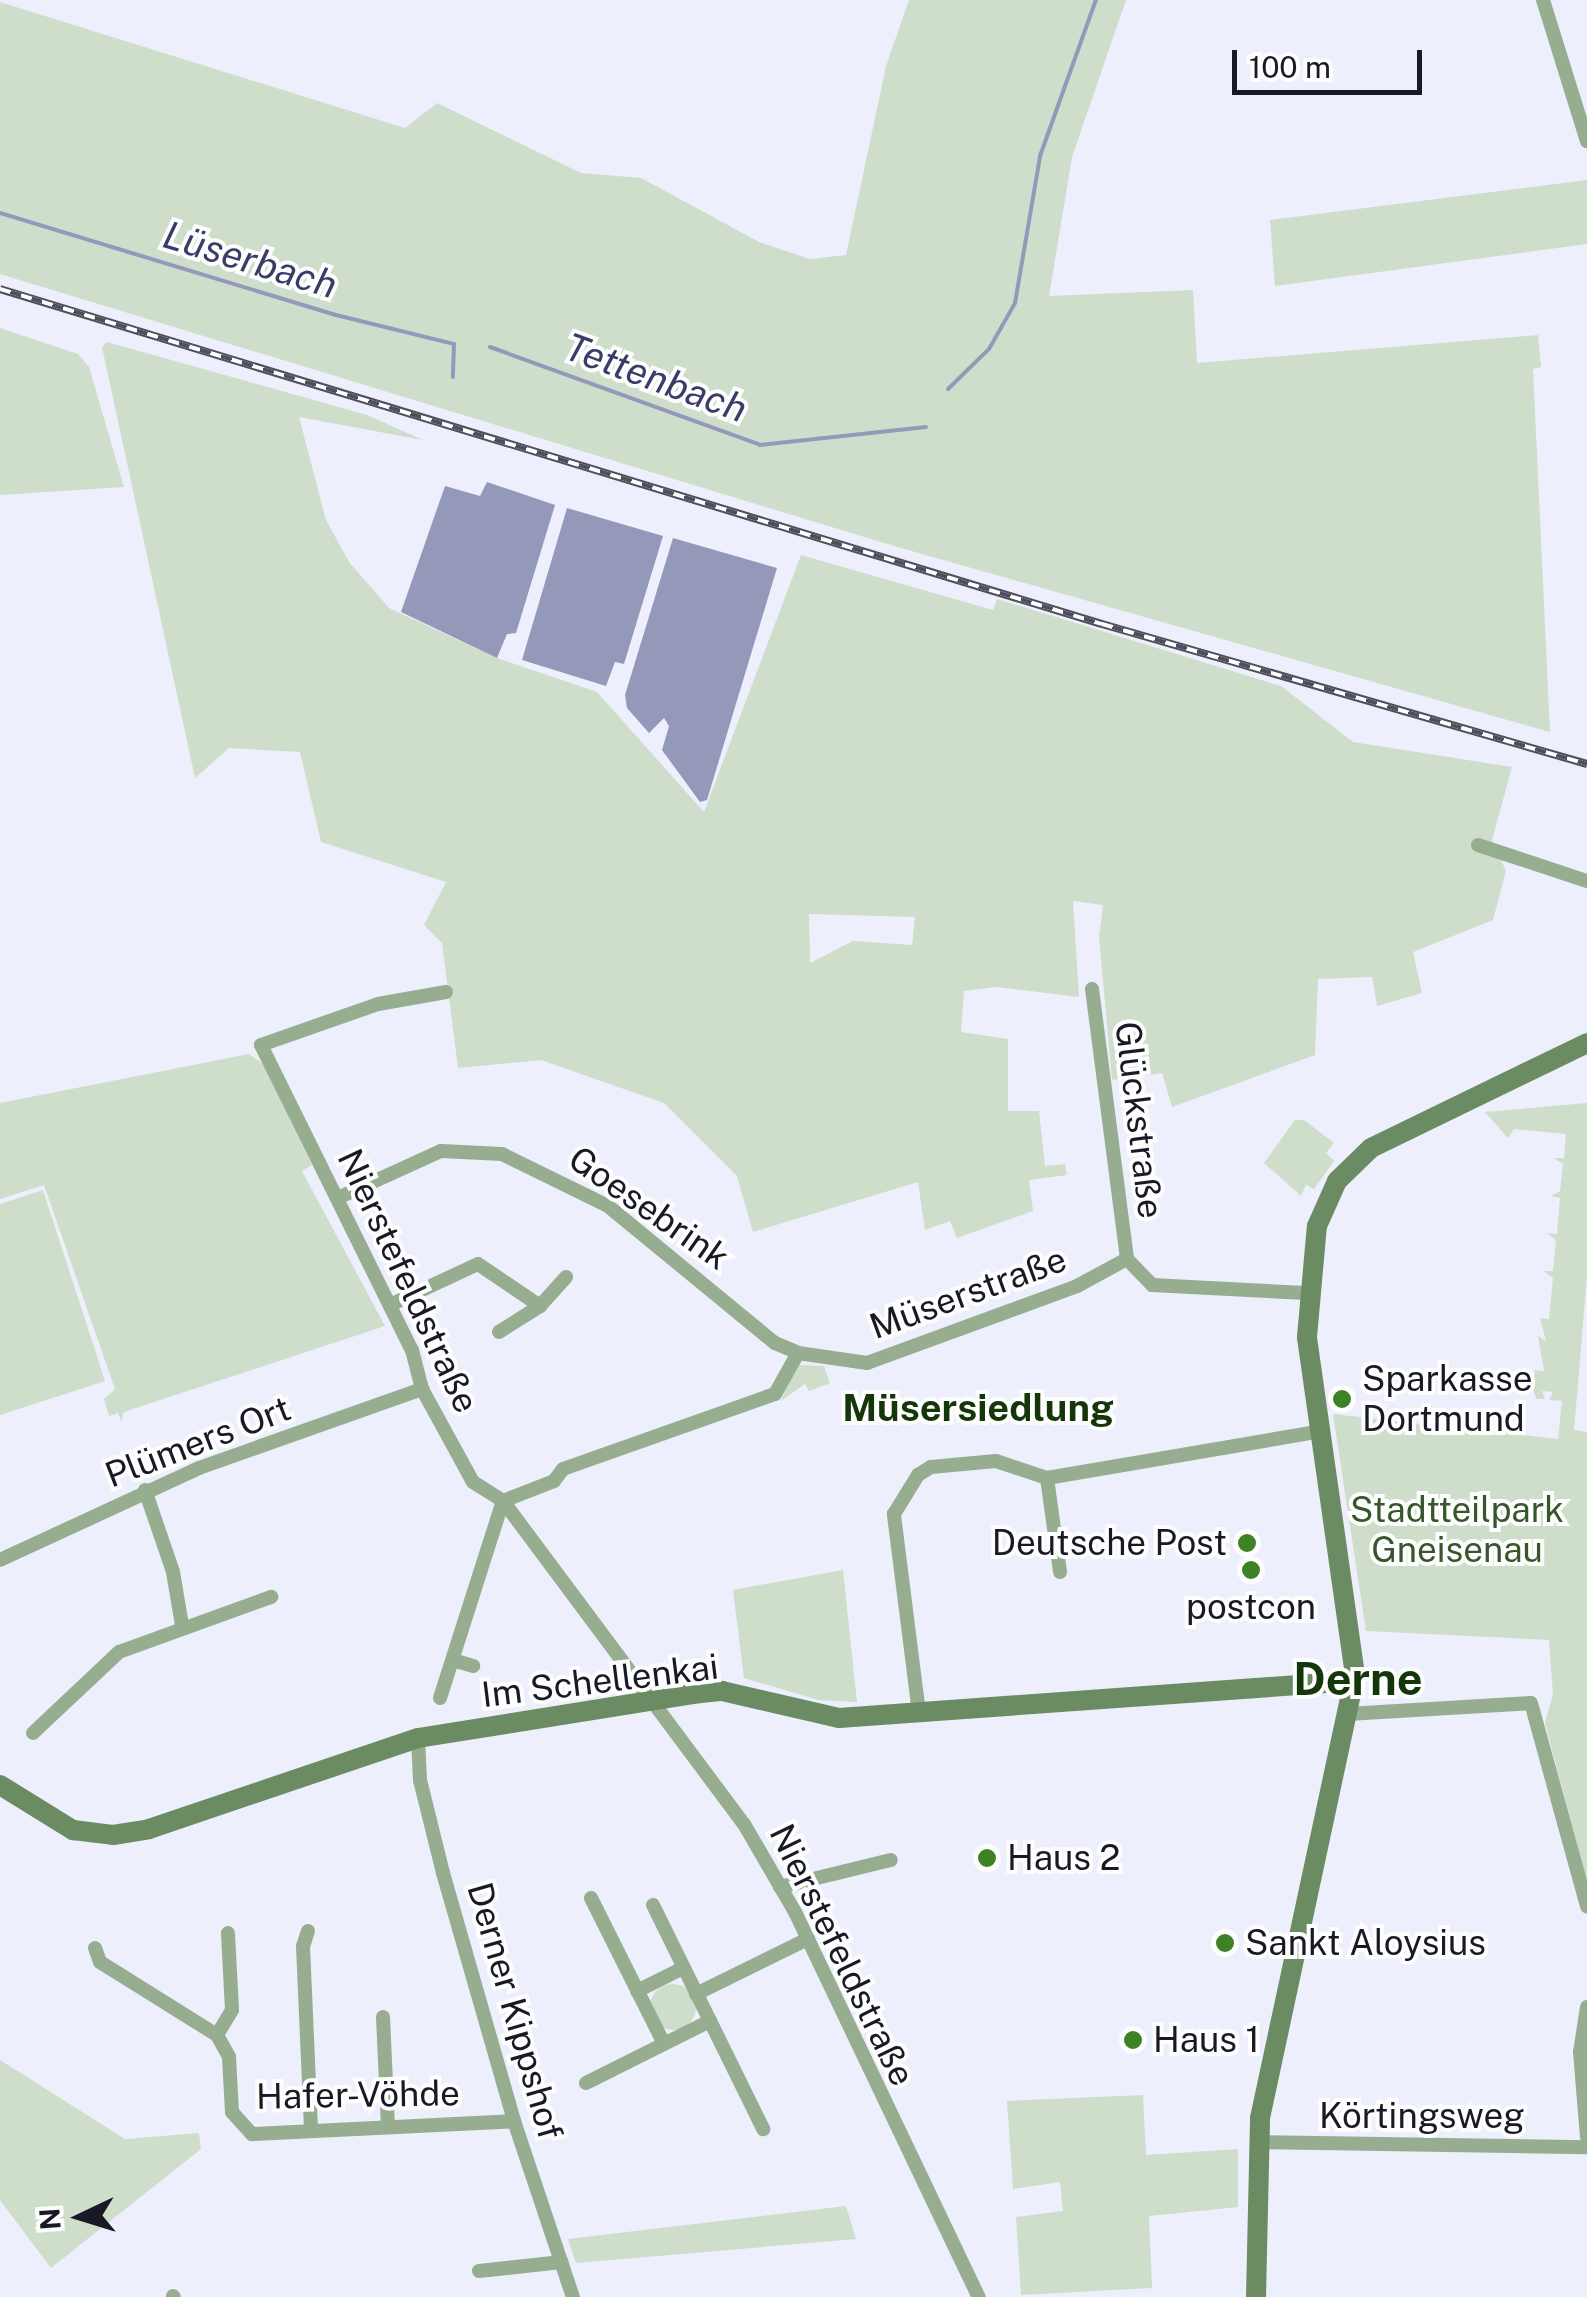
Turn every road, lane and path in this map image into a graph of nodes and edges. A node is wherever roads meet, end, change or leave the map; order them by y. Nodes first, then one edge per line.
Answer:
1 (1543, 0) edge
2 (1587, 141) edge
3 (1478, 845) dead end
4 (1587, 880) edge
5 (1092, 989) dead end
6 (446, 992) dead end
7 (1587, 1043) edge
8 (340, 1196) junction
9 (1127, 1260) junction
10 (566, 1277) dead end
11 (1306, 1293) junction
12 (390, 1305) junction
13 (540, 1306) junction
14 (500, 1332) dead end
15 (798, 1354) junction
16 (422, 1388) junction
17 (1321, 1431) junction
18 (1047, 1478) junction
19 (144, 1490) junction
20 (503, 1501) junction
21 (0, 1560) edge
22 (1060, 1572) dead end
23 (271, 1596) dead end
24 (182, 1625) junction
25 (456, 1661) junction
26 (473, 1666) dead end
27 (1354, 1681) junction
28 (440, 1698) dead end
29 (656, 1700) junction
30 (919, 1713) junction
31 (1347, 1714) junction
32 (33, 1733) dead end
33 (418, 1738) junction
34 (0, 1784) edge
35 (891, 1860) dead end
36 (780, 1886) junction
37 (591, 1898) dead end
38 (653, 1904) dead end
39 (1587, 1906) edge
40 (308, 1931) dead end
41 (228, 1933) dead end
42 (808, 1938) junction
43 (95, 1948) dead end
44 (683, 1968) junction
45 (637, 1991) junction
46 (696, 1994) junction
47 (1587, 2007) edge
48 (384, 2017) dead end
49 (710, 2020) junction
50 (218, 2035) junction
51 (664, 2044) junction
52 (586, 2083) dead end
53 (514, 2120) junction
54 (388, 2127) junction
55 (763, 2130) dead end
56 (311, 2131) junction
57 (1587, 2137) edge
58 (1257, 2142) junction
59 (1587, 2147) edge
60 (562, 2262) junction
61 (479, 2271) dead end
62 (573, 2297) edge
63 (979, 2297) edge
64 (1256, 2297) edge

1 - 2 street
3 - 4 street
5 - 9 street, Glückstraße
6 - 8 street, Nierstefeldstraße
7 - 11 main road
8 - 12 street, Nierstefeldstraße
8 - 15 street, Goesebrink
9 - 11 street
9 - 15 street, Müserstraße
10 - 13 street
11 - 17 main road
12 - 13 street
12 - 16 street, Nierstefeldstraße
13 - 14 street
15 - 20 street
16 - 19 street, Plümers Ort
16 - 20 street, Nierstefeldstraße
17 - 18 street
17 - 27 main road
18 - 22 street
18 - 30 street
19 - 21 street, Plümers Ort
19 - 24 street
20 - 25 street
20 - 29 street, Nierstefeldstraße
23 - 24 street
24 - 32 street
25 - 26 street
25 - 28 street
27 - 30 main road, Im Schellenkai
27 - 31 main road
29 - 30 main road, Im Schellenkai
29 - 33 main road, Im Schellenkai
29 - 36 street, Nierstefeldstraße
31 - 39 street
31 - 58 main road
33 - 34 main road, Im Schellenkai
33 - 53 street, Derner Kippshof
35 - 36 street
36 - 42 street, Nierstefeldstraße
37 - 45 street
38 - 44 street
40 - 56 street
41 - 50 street
42 - 46 street
42 - 63 street, Nierstefeldstraße
43 - 50 street
44 - 45 street
44 - 46 street
45 - 51 street
46 - 49 street
47 - 57 street
48 - 54 street
49 - 51 street
49 - 55 street
50 - 56 street, Hafer-Vöhde
51 - 52 street
53 - 54 street, Hafer-Vöhde
53 - 60 street, Derner Kippshof
54 - 56 street, Hafer-Vöhde
58 - 59 street, Körtingsweg
58 - 64 main road
60 - 61 street
60 - 62 street, Derner Kippshof

